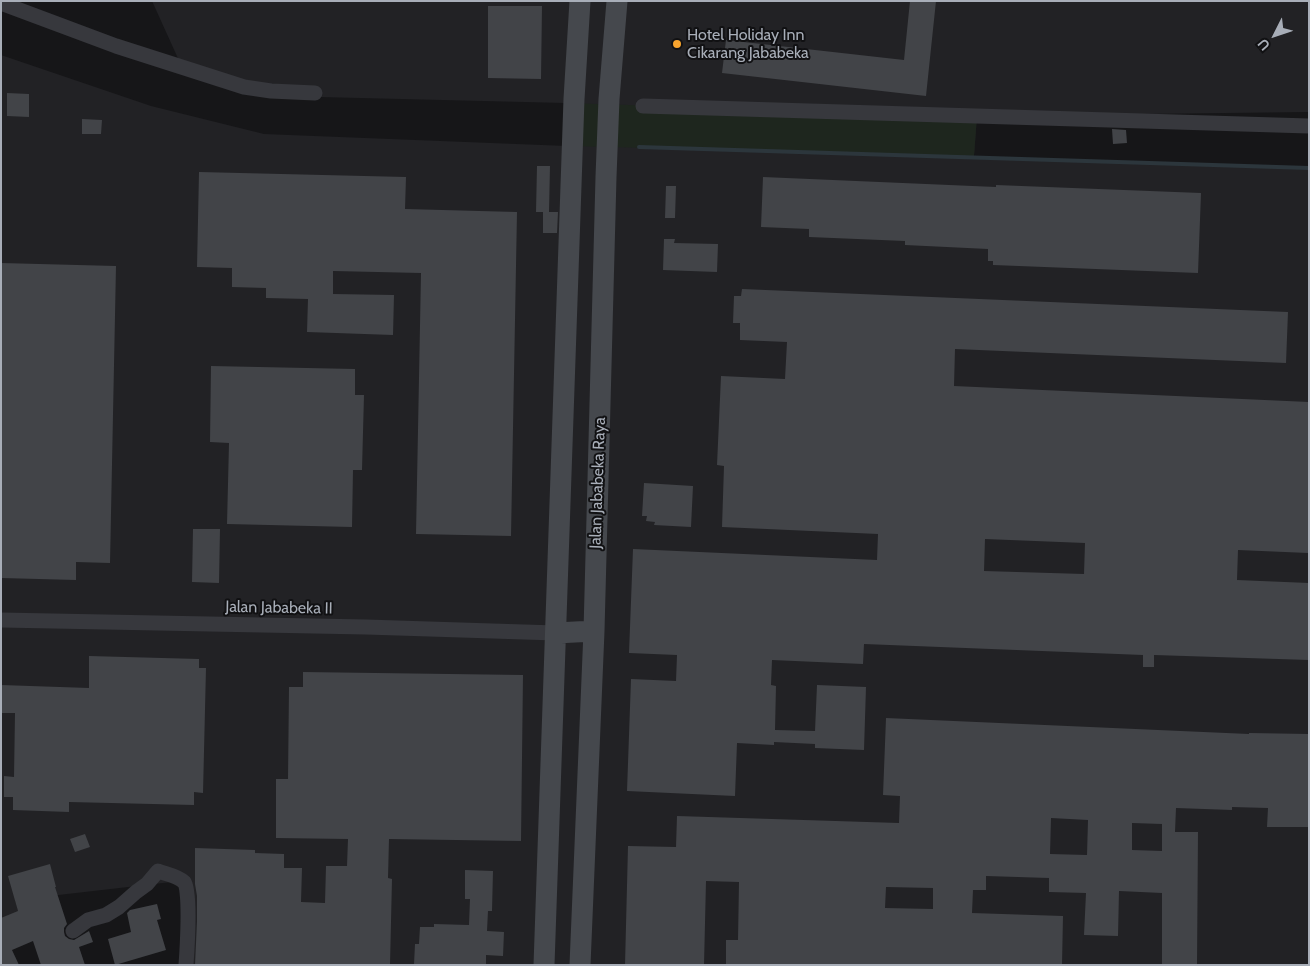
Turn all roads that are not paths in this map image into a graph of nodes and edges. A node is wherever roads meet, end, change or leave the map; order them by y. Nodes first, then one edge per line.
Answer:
1 (580, 1) edge
2 (617, 1) edge
3 (1, 3) edge
4 (315, 93) dead end
5 (643, 106) dead end
6 (1309, 126) edge
7 (1, 620) edge
8 (594, 631) junction
9 (556, 633) junction
10 (73, 931) dead end
11 (186, 965) edge
12 (544, 965) edge
13 (580, 965) edge

1 - 9 main road
2 - 8 main road, Jalan Jababeka Raya
3 - 4 street
5 - 6 street
7 - 9 street, Jalan Jababeka II
8 - 9 main road
8 - 13 main road, Jalan Jababeka Raya
9 - 12 main road
10 - 11 street

